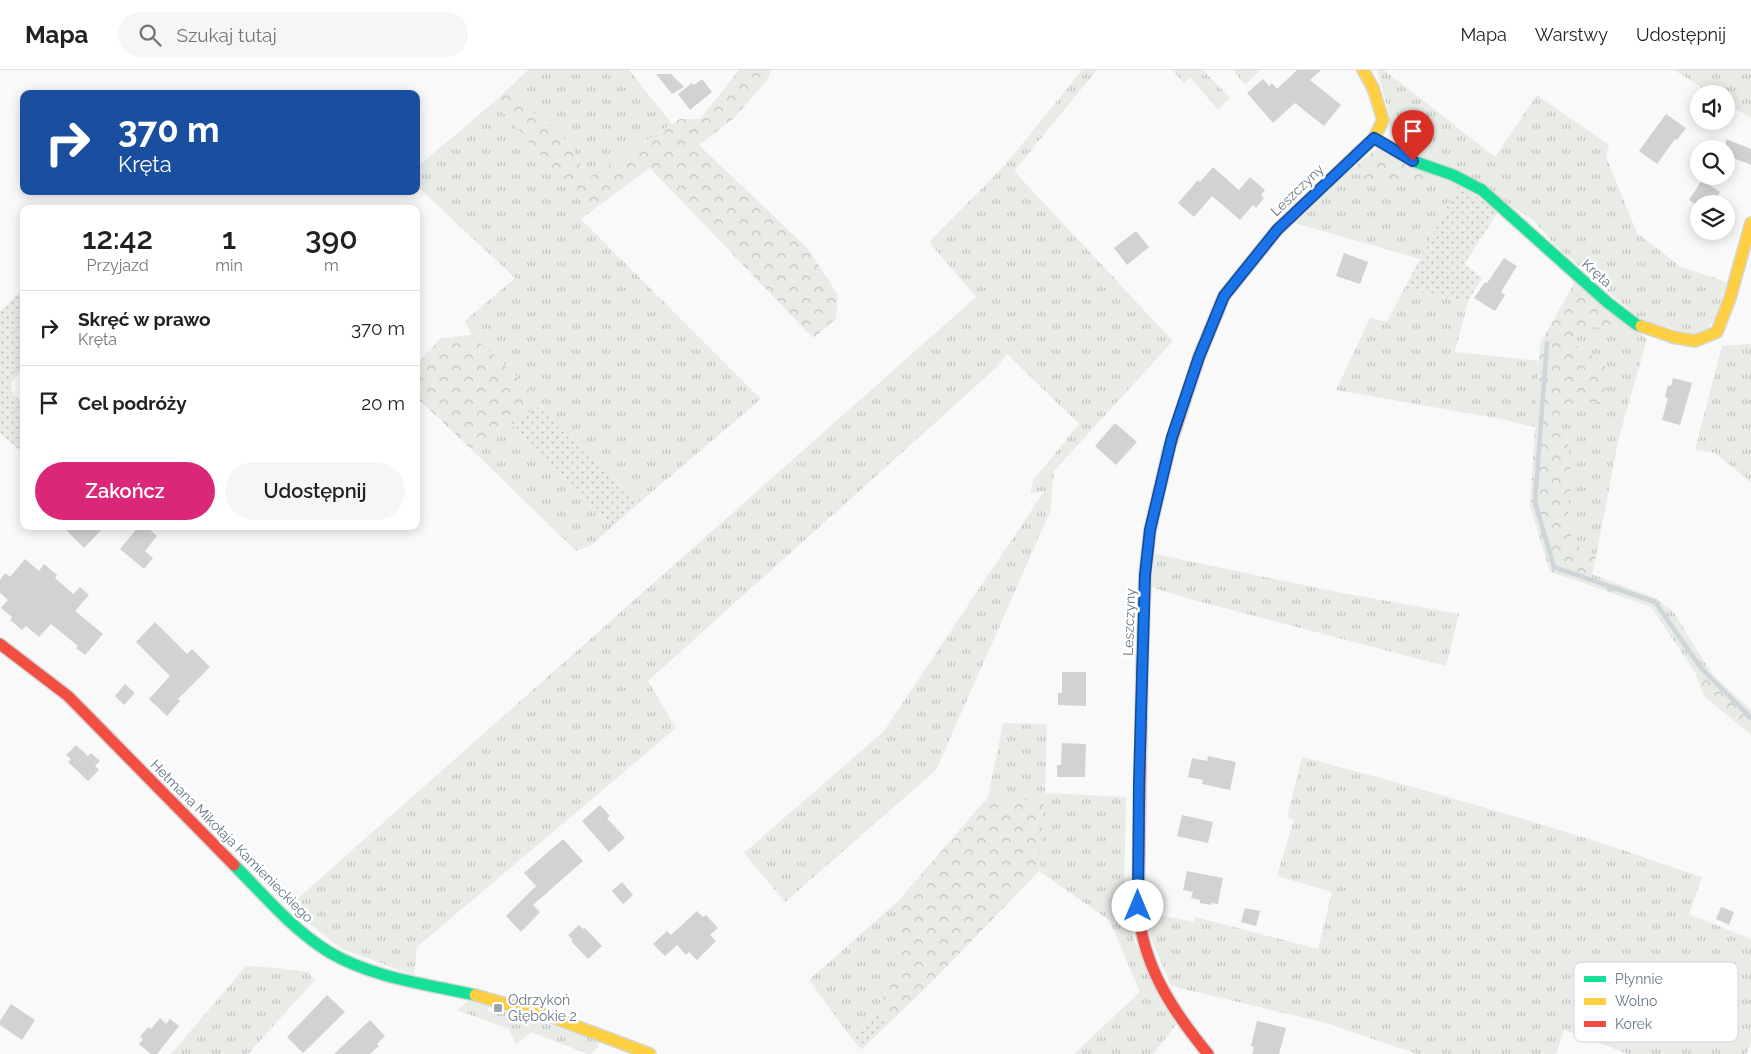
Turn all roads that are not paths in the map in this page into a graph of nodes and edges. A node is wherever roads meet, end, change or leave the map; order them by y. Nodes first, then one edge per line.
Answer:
1 (1363, 70) edge
2 (1374, 138) junction
3 (1751, 223) edge
4 (0, 644) edge
5 (650, 1054) edge
6 (1208, 1054) edge

1 - 2 street, Leszczyny
2 - 3 street, Kręta
2 - 6 street, Leszczyny
4 - 5 street, Hetmana Mikołaja Kamienieckiego

